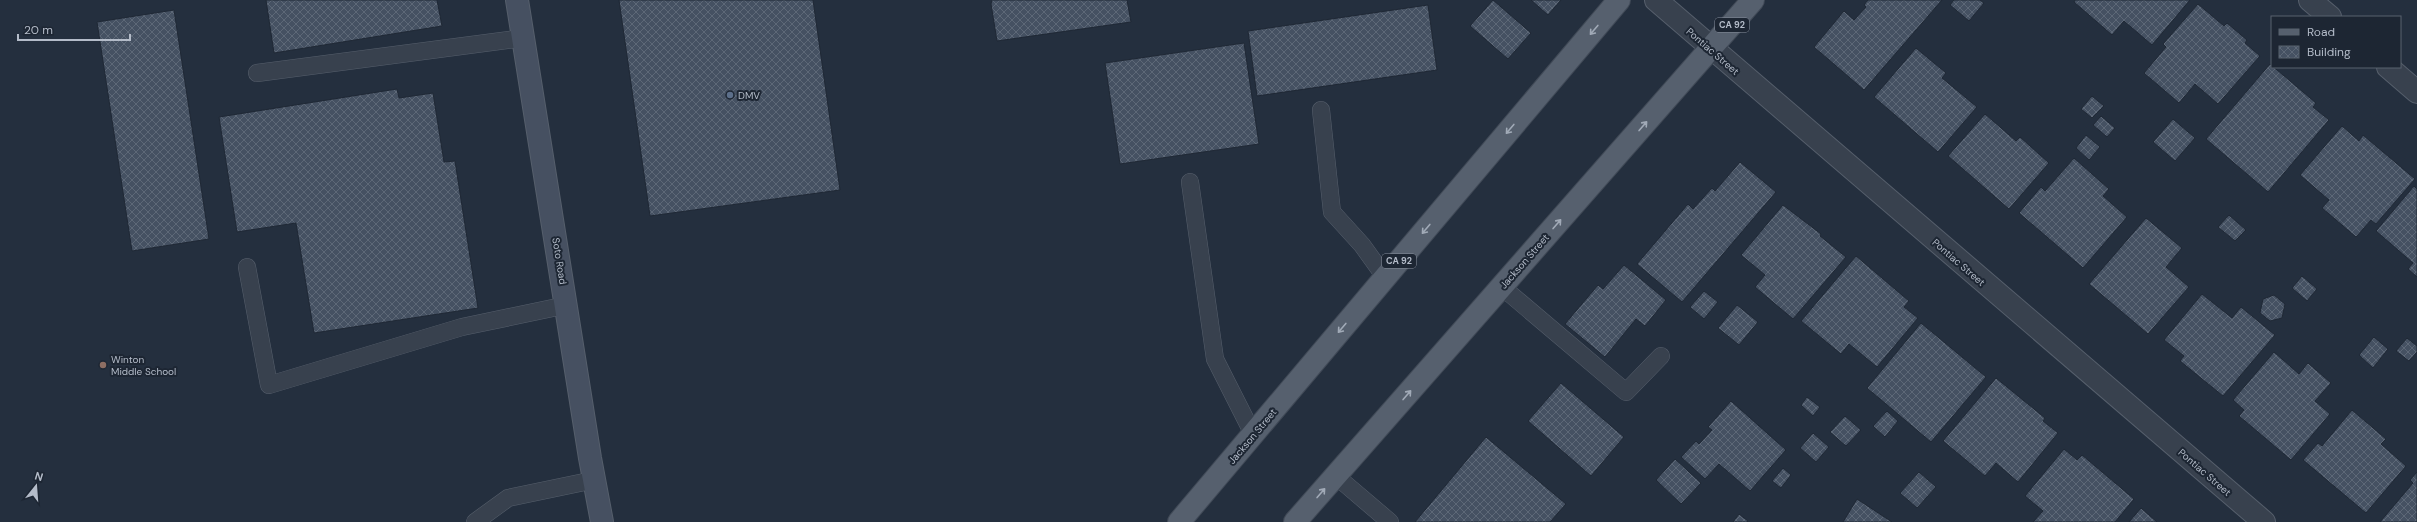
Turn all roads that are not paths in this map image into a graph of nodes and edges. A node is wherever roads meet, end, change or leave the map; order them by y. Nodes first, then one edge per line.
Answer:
1 (517, 0) edge
2 (1619, 0) edge
3 (1656, 0) edge
4 (1754, 0) edge
5 (2310, 0) edge
6 (2329, 16) edge
7 (524, 38) junction
8 (1711, 49) junction
9 (2389, 68) edge
10 (257, 73) dead end
11 (2417, 92) edge
12 (1322, 110) dead end
13 (1190, 182) dead end
14 (247, 267) dead end
15 (1385, 277) junction
16 (1502, 287) junction
17 (566, 305) junction
18 (1661, 356) dead end
19 (1253, 434) junction
20 (1336, 476) junction
21 (594, 480) junction
22 (475, 522) edge
23 (602, 522) edge
24 (1179, 522) edge
25 (1295, 522) edge
26 (1390, 522) edge
27 (2264, 522) edge

1 - 7 street, Soto Road
2 -> 15 main road, Jackson Street / CA 92
3 - 8 street, Pontiac Street
4 - 8 main road, Jackson Street / CA 92
5 - 6 street
7 - 10 lane
7 - 17 street, Soto Road
16 -> 8 main road, Jackson Street / CA 92
8 - 27 street, Pontiac Street
9 - 11 street
12 - 15 lane
13 - 19 lane
14 - 17 lane
15 -> 19 main road, Jackson Street / CA 92
16 - 18 lane
20 -> 16 main road, Jackson Street / CA 92
17 - 21 street, Soto Road
19 - 24 main road, Jackson Street / CA 92
25 -> 20 main road, Jackson Street / CA 92
20 - 26 lane
21 - 22 lane
21 - 23 street, Soto Road

